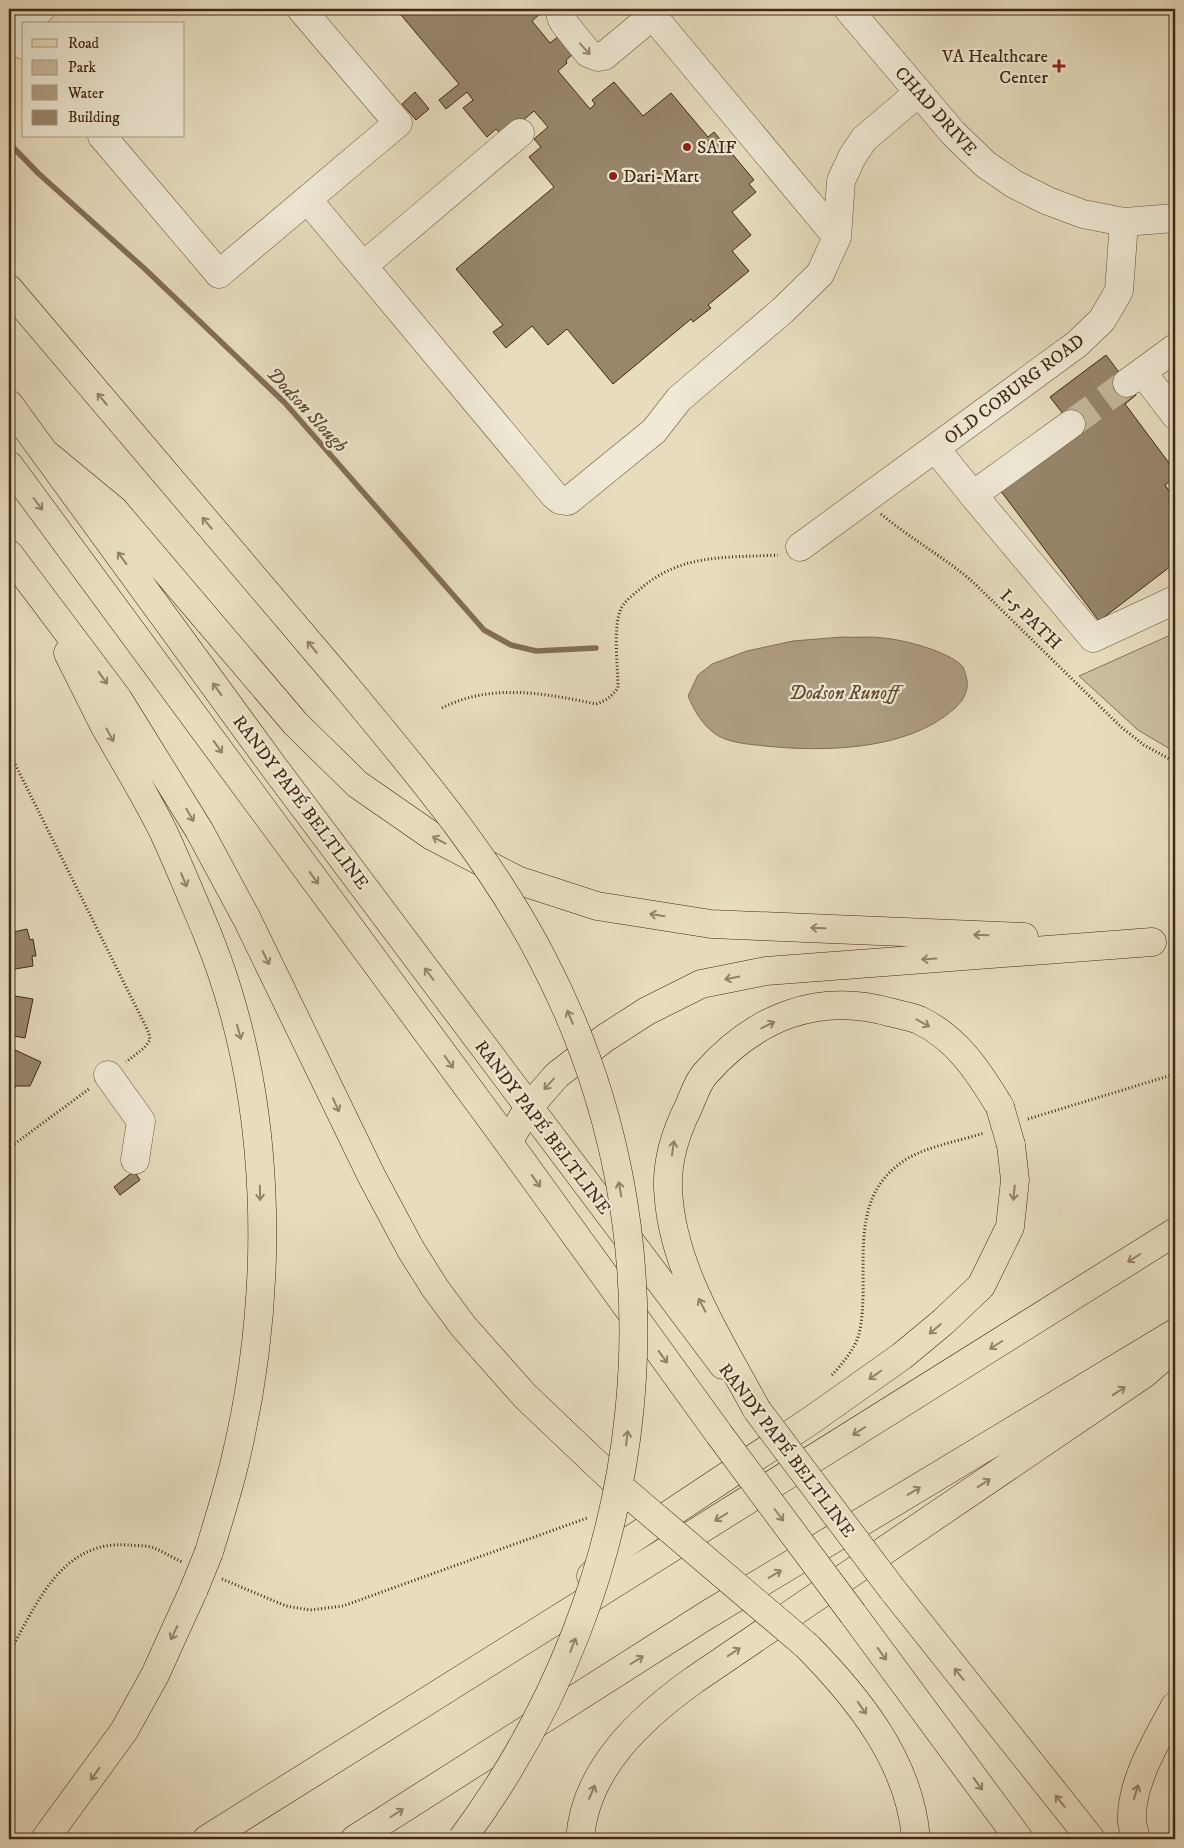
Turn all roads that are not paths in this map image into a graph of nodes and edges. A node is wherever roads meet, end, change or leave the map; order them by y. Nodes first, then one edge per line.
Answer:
1 (42, 9) edge
2 (301, 9) edge
3 (562, 9) edge
4 (848, 9) edge
5 (650, 12) edge
6 (26, 22) edge
7 (22, 25) edge
8 (22, 43) edge
9 (918, 92) junction
10 (520, 133) dead end
11 (104, 138) edge
12 (308, 200) junction
13 (1175, 218) edge
14 (1124, 222) junction
15 (837, 237) junction
16 (363, 266) junction
17 (9, 289) edge
18 (1175, 348) edge
19 (9, 404) edge
20 (1175, 415) edge
21 (1071, 424) tunnel mouth
22 (935, 448) junction
23 (45, 453) junction
24 (9, 465) edge
25 (972, 495) junction
26 (800, 547) road end
27 (9, 554) edge
28 (41, 598) junction
29 (1175, 600) edge
30 (1164, 943) edge
31 (108, 1075) road end
32 (528, 1107) junction
33 (508, 1142) junction
34 (135, 1160) dead end
35 (1175, 1232) edge
36 (1175, 1334) edge
37 (1175, 1347) edge
38 (757, 1410) junction
39 (534, 1634) junction
40 (1175, 1706) edge
41 (46, 1839) edge
42 (207, 1839) edge
43 (356, 1839) edge
44 (462, 1839) edge
45 (580, 1839) edge
46 (916, 1839) edge
47 (1019, 1839) edge
48 (1091, 1839) edge
49 (1136, 1839) edge

1 - 6 street
2 - 12 street
3 -> 5 street
4 - 9 street, CHAD DRIVE
5 - 15 street
7 - 8 street
9 - 14 street, CHAD DRIVE
9 - 15 street
10 - 16 street
11 - 12 street
12 - 16 street
13 - 14 street
14 - 22 street, OLD COBURG ROAD
15 - 16 street
44 -> 17 main road, bridge
18 - 20 street
19 - 23 main road, RANDY PAPÉ BELTLINE
21 - 25 street
22 - 25 street
22 - 26 street, OLD COBURG ROAD
30 -> 23 main road
32 -> 23 main road, RANDY PAPÉ BELTLINE
24 -> 33 main road, RANDY PAPÉ BELTLINE
25 - 29 street
27 - 28 main road
28 -> 41 main road, bridge
28 -> 46 main road, bridge
30 -> 32 main road
31 - 34 street
32 - 33 main road
32 - 38 main road, RANDY PAPÉ BELTLINE
33 -> 47 main road, RANDY PAPÉ BELTLINE, bridge
35 -> 39 main road
43 -> 36 main road
45 -> 37 main road
38 -> 39 main road, bridge
48 -> 38 main road, RANDY PAPÉ BELTLINE, bridge
39 - 42 main road
49 -> 40 main road

